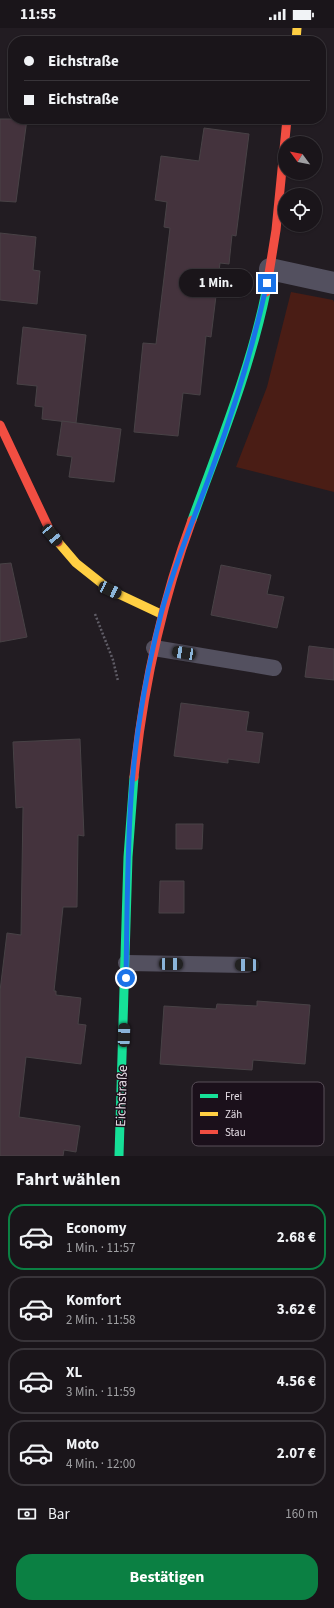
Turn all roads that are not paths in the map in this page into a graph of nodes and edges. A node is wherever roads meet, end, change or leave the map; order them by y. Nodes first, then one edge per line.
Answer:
1 (286, 124) edge
2 (270, 269) junction
3 (334, 283) edge
4 (0, 426) edge
5 (161, 614) junction
6 (154, 648) junction
7 (274, 668) dead end
8 (126, 963) junction
9 (247, 965) dead end
10 (119, 1156) edge

1 - 2 street, Eichstraße
2 - 3 street
2 - 5 street, Eichstraße
4 - 5 street
5 - 6 street, Eichstraße
6 - 7 lane
6 - 8 street, Eichstraße
8 - 9 lane
8 - 10 street, Eichstraße

